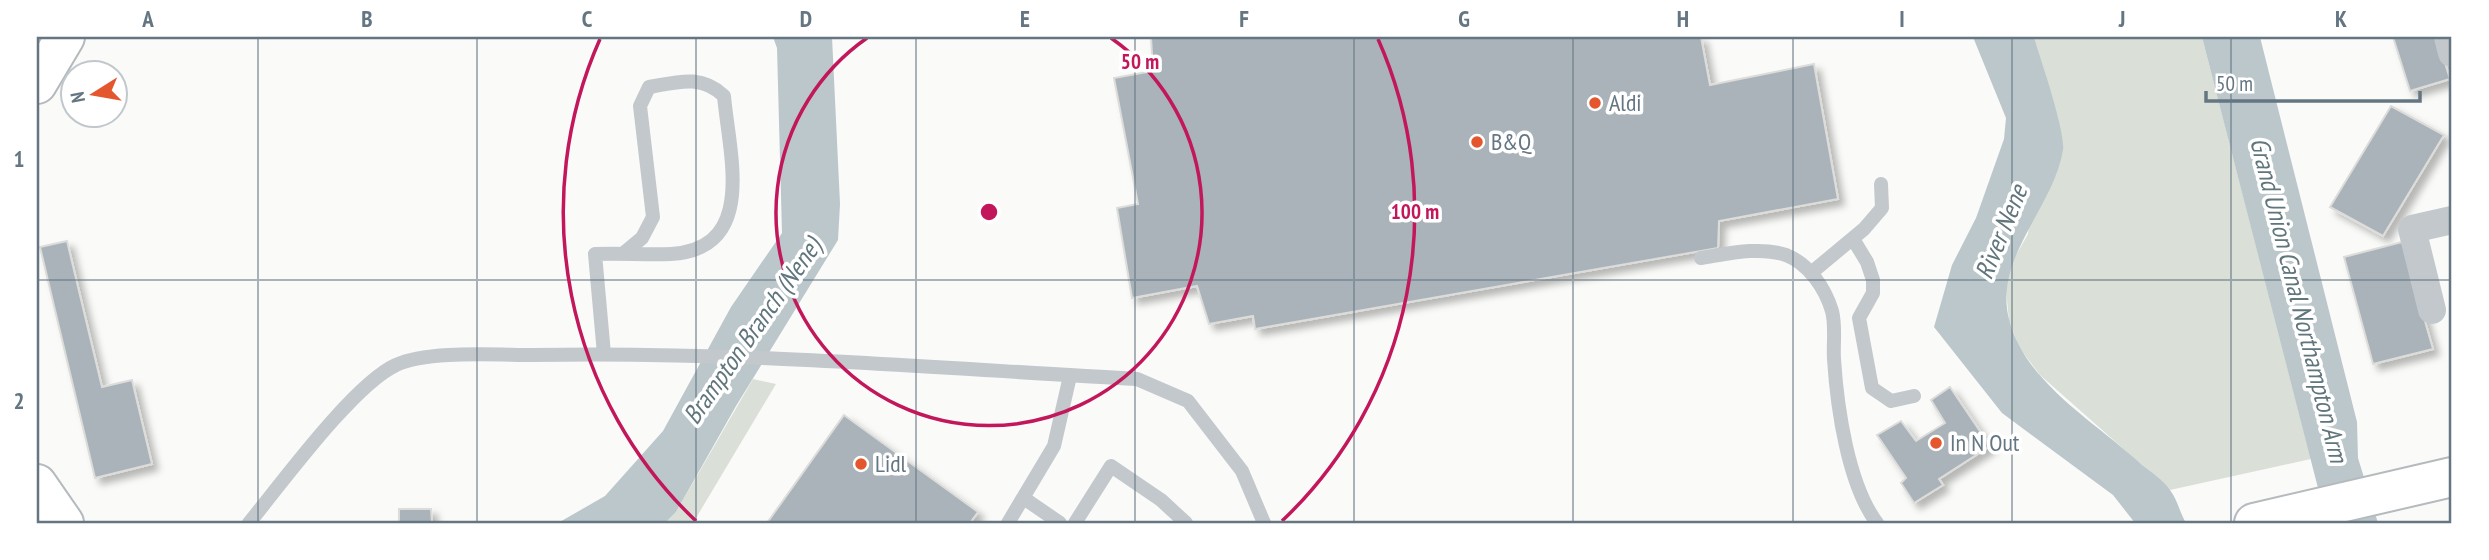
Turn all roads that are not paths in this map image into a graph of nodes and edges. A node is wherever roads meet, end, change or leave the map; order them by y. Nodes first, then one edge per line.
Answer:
1 (65, 37) edge
2 (2448, 37) edge
3 (2452, 53) edge
4 (37, 84) edge
5 (1881, 184) dead end
6 (2452, 220) edge
7 (1853, 239) junction
8 (624, 253) junction
9 (1701, 258) dead end
10 (1811, 273) junction
11 (2432, 310) dead end
12 (604, 354) junction
13 (1070, 376) junction
14 (1914, 396) dead end
15 (2452, 477) edge
16 (37, 484) edge
17 (1025, 499) junction
18 (64, 523) edge
19 (249, 523) edge
20 (1008, 523) edge
21 (1060, 523) edge
22 (1075, 523) edge
23 (1186, 523) edge
24 (1264, 523) edge
25 (1877, 523) edge
26 (2254, 523) edge

1 - 4 main road
2 - 3 street
5 - 7 lane
6 - 11 street
7 - 10 lane
7 - 14 lane
8 - 8 lane
8 - 12 lane
9 - 10 lane
10 - 25 lane
12 - 13 lane
12 - 19 lane
13 - 17 lane
13 - 24 lane
15 - 26 main road
16 - 18 main road
17 - 20 lane
17 - 21 lane
22 - 23 lane

